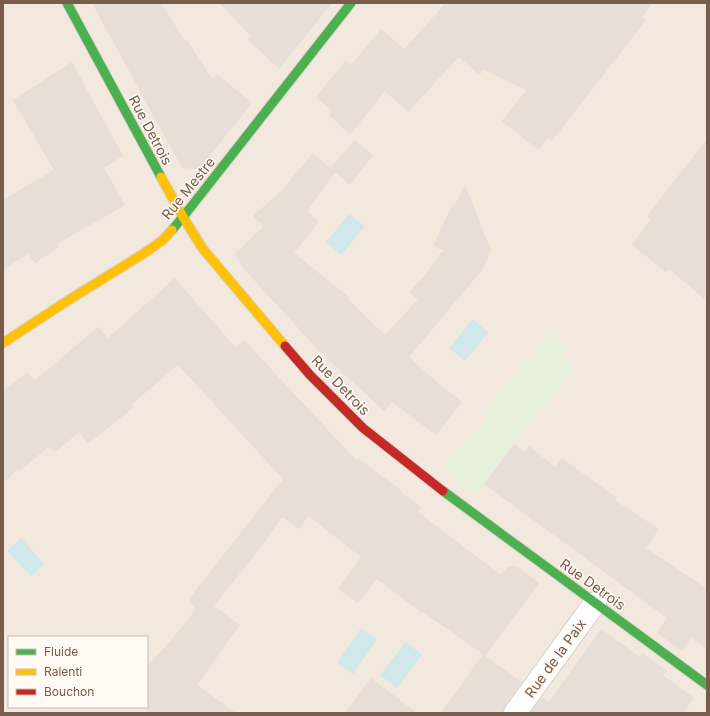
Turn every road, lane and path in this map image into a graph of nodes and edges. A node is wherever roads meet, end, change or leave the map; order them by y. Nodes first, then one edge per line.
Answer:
1 (67, 3) edge
2 (351, 3) edge
3 (183, 217) junction
4 (3, 343) edge
5 (595, 603) junction
6 (707, 685) edge
7 (516, 713) edge

1 - 3 street, Rue Detrois
2 - 3 street, Rue Mestre
3 - 4 street, Rue Mestre
3 - 5 street, Rue Detrois
5 - 6 street, Rue Detrois
5 - 7 street, Rue de la Paix

